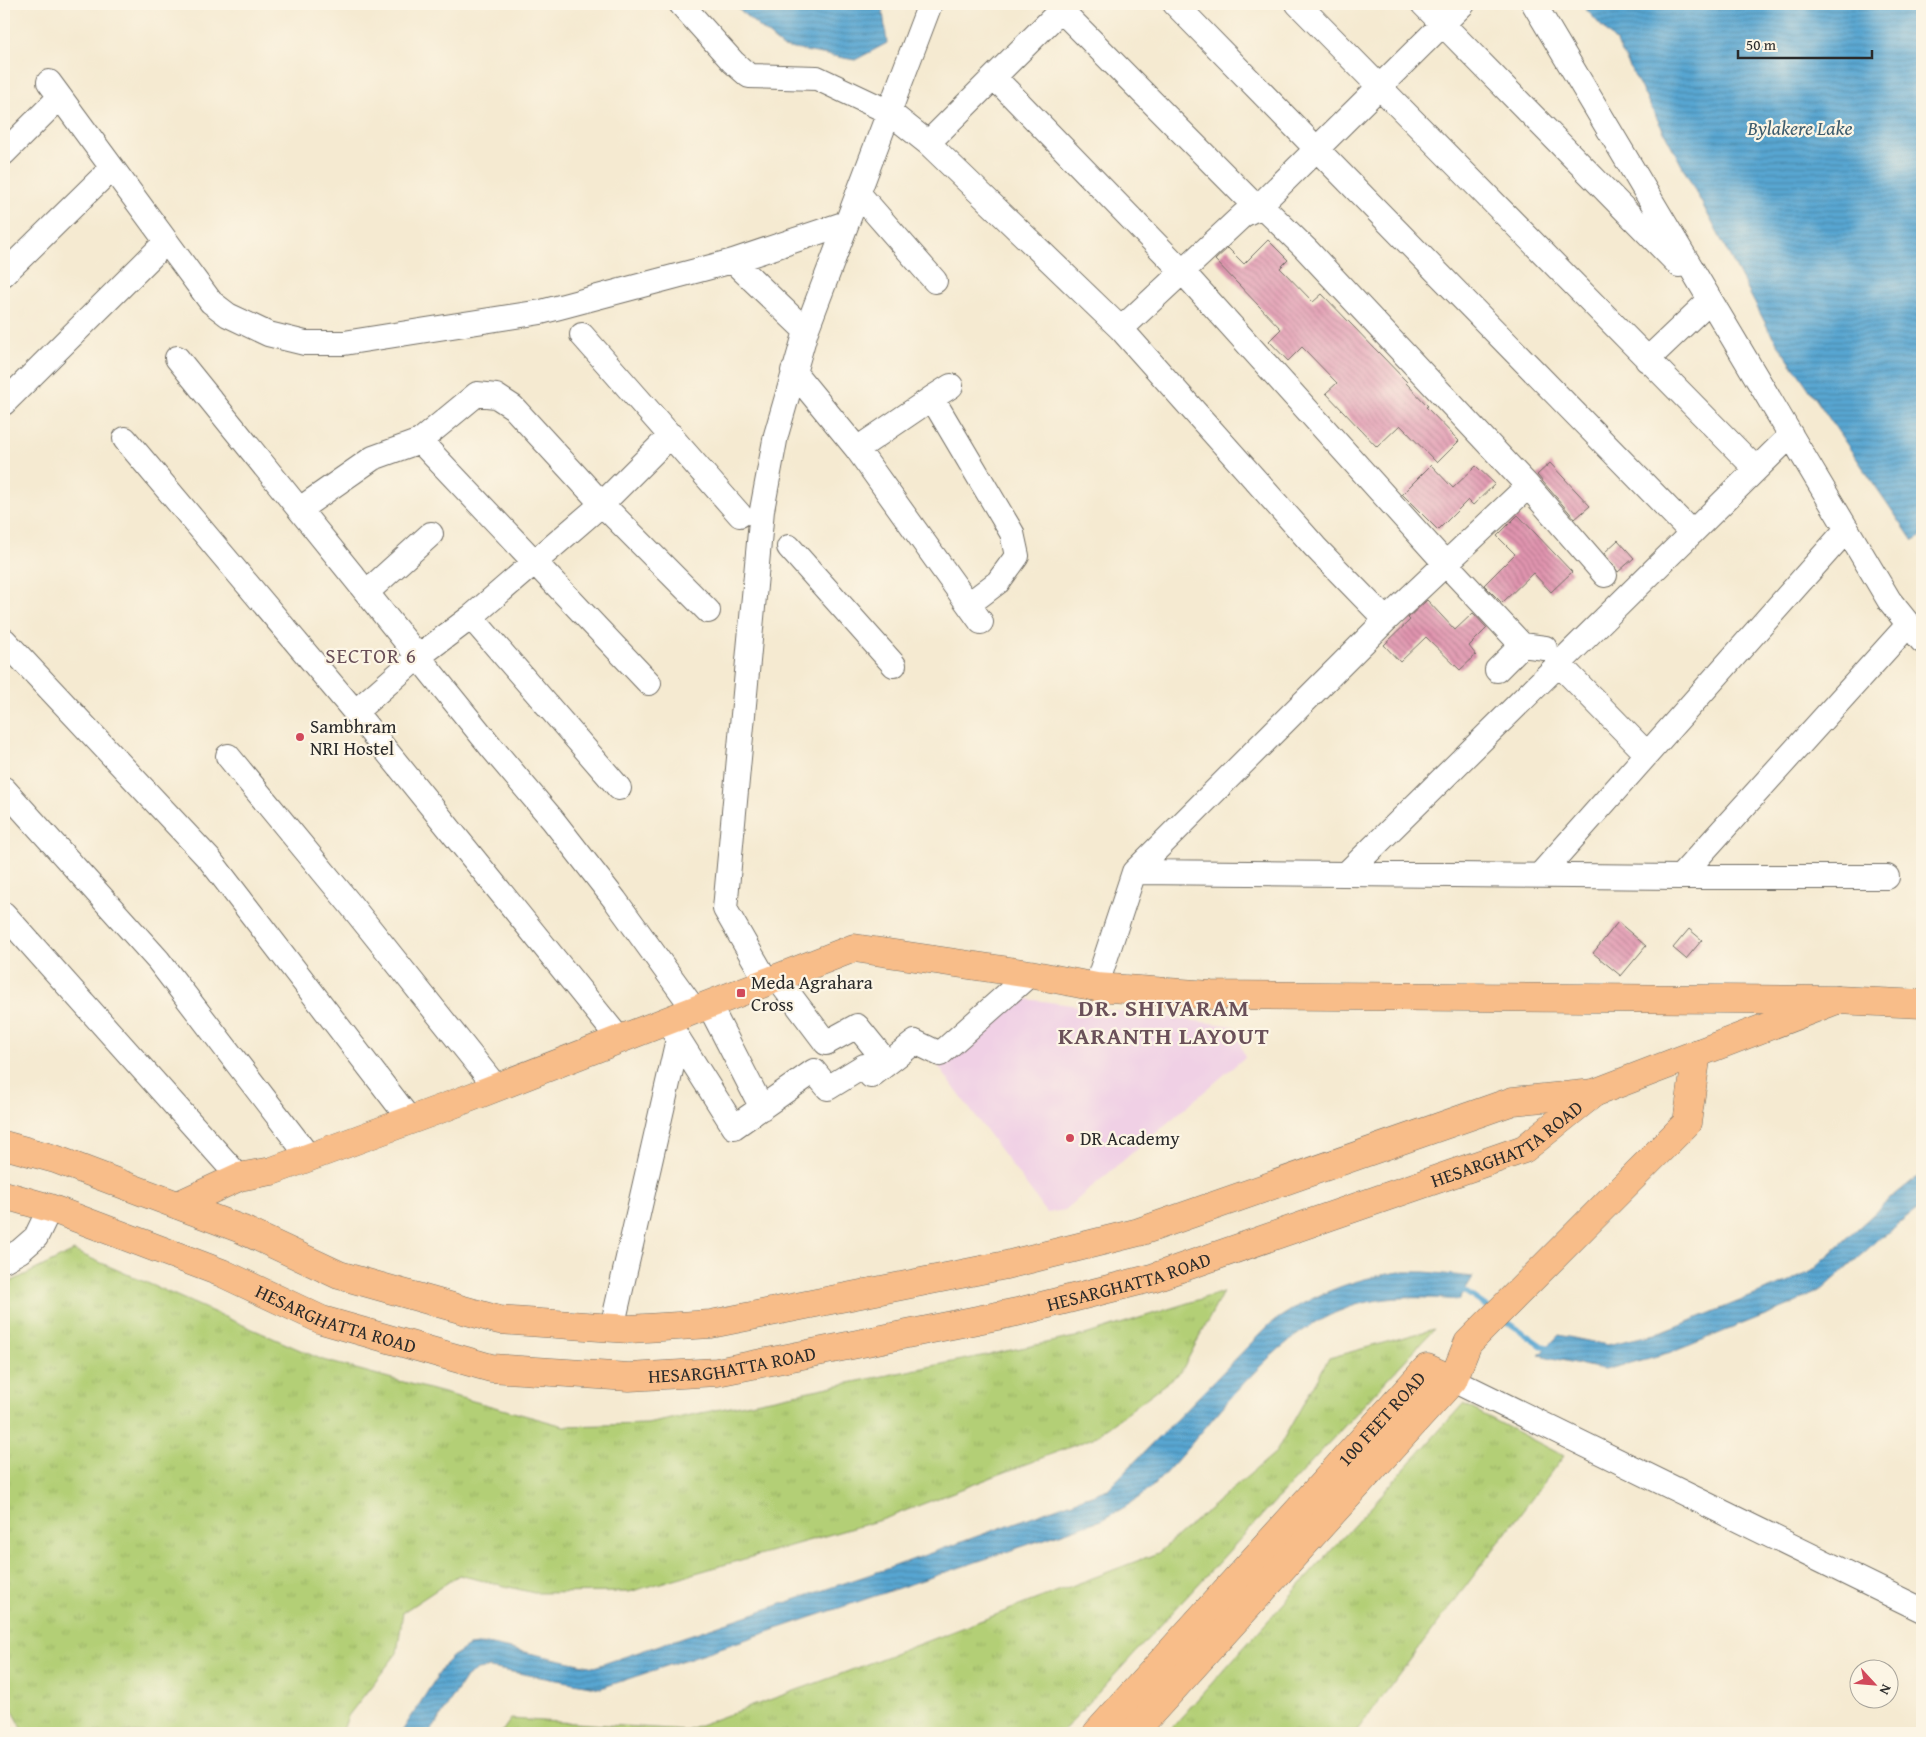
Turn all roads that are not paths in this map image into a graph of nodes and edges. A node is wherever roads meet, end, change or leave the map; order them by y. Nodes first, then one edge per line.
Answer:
1 (681, 4) edge
2 (930, 4) edge
3 (1175, 4) edge
4 (1298, 4) edge
5 (1423, 4) edge
6 (1463, 4) edge
7 (1534, 4) edge
8 (1064, 7) edge
9 (1443, 24) junction
10 (994, 77) junction
11 (1379, 87) junction
12 (890, 112) junction
13 (928, 143) junction
14 (1317, 149) junction
15 (4, 153) edge
16 (112, 168) junction
17 (858, 193) junction
18 (1257, 208) junction
19 (846, 223) junction
20 (166, 242) junction
21 (733, 262) junction
22 (1182, 271) junction
23 (4, 274) edge
24 (935, 281) dead end
25 (1708, 297) junction
26 (1121, 329) junction
27 (806, 331) junction
28 (582, 335) dead end
29 (178, 358) dead end
30 (1647, 360) junction
31 (793, 371) junction
32 (4, 403) edge
33 (671, 435) junction
34 (1790, 435) junction
35 (125, 439) dead end
36 (420, 441) junction
37 (857, 449) junction
38 (1756, 469) junction
39 (1528, 486) junction
40 (602, 504) junction
41 (300, 509) junction
42 (740, 515) dead end
43 (1847, 530) junction
44 (1692, 532) junction
45 (431, 534) dead end
46 (789, 547) dead end
47 (534, 563) junction
48 (1445, 563) junction
49 (1605, 576) dead end
50 (367, 592) junction
51 (708, 611) dead end
52 (471, 617) junction
53 (1386, 620) junction
54 (1916, 632) edge
55 (4, 640) edge
56 (1522, 645) junction
57 (1552, 656) junction
58 (418, 657) junction
59 (894, 665) dead end
60 (1497, 670) dead end
61 (649, 683) dead end
62 (355, 712) junction
63 (1647, 754) junction
64 (228, 756) dead end
65 (619, 788) dead end
66 (4, 789) edge
67 (1134, 872) junction
68 (1346, 874) junction
69 (1540, 875) junction
70 (1680, 877) junction
71 (1887, 877) dead end
72 (4, 914) edge
73 (1030, 974) junction
74 (772, 980) junction
75 (1096, 987) junction
76 (1837, 1000) junction
77 (1922, 1004) edge
78 (686, 1019) junction
79 (620, 1040) junction
80 (1698, 1053) junction
81 (887, 1064) junction
82 (496, 1087) junction
83 (1594, 1093) junction
84 (762, 1108) junction
85 (410, 1120) junction
86 (4, 1145) edge
87 (309, 1157) junction
88 (239, 1177) junction
89 (4, 1195) edge
90 (178, 1205) junction
91 (50, 1208) junction
92 (4, 1260) edge
93 (612, 1328) junction
94 (1453, 1380) junction
95 (1922, 1610) edge
96 (1097, 1733) edge
97 (1133, 1733) edge

1 - 12 street
2 - 12 street
3 - 14 street
4 - 11 street
5 - 9 street
6 - 9 street
7 - 25 street
8 - 10 street
8 - 18 street
9 - 11 street
9 - 25 street
10 - 13 street
10 - 22 street
11 - 14 street
11 - 30 street
12 - 13 street
12 - 17 street
13 - 26 street
14 - 18 street
14 - 44 street
15 - 16 street
16 - 20 street
16 - 23 street
17 - 19 street
17 - 24 street
18 - 22 street
18 - 39 street
19 - 21 street
19 - 27 street
20 - 21 street
20 - 32 street
21 - 27 street
22 - 26 street
22 - 48 street
25 - 30 street
25 - 34 street
26 - 53 street
27 - 31 street
28 - 33 street
29 - 41 street
30 - 38 street
31 - 37 street
31 - 74 street
33 - 40 street
33 - 42 street
34 - 38 street
34 - 43 street
35 - 62 street
36 - 40 street
36 - 41 street
36 - 47 street
37 - 37 street
38 - 44 street
39 - 48 street
39 - 49 street
40 - 47 street
40 - 51 street
41 - 50 street
43 - 54 street
43 - 63 street
44 - 57 street
45 - 50 street
46 - 59 street
47 - 52 street
47 - 61 street
48 - 53 street
48 - 56 street
50 - 58 street
52 - 58 street
52 - 65 street
53 - 67 street
54 - 70 street
55 - 85 street
56 - 57 street
56 - 60 street
57 - 63 street
57 - 68 street
58 - 62 street
58 - 78 street
62 - 79 street
63 - 69 street
64 - 82 street
66 - 87 street
67 - 68 street
67 - 75 street
68 - 69 street
69 - 70 street
70 - 71 street
72 - 88 street
73 - 74 main road
73 - 75 main road
73 - 81 street
74 - 78 main road
74 - 81 street
75 - 76 main road
76 - 77 main road
76 - 80 main road
78 - 79 main road
78 - 84 street
78 - 84 street
78 - 93 street
79 - 82 main road
80 - 83 main road
80 - 94 main road
81 - 84 street
82 - 85 main road
83 - 91 main road, HESARGHATTA ROAD
83 - 93 main road, HESARGHATTA ROAD
85 - 87 main road
86 - 90 main road, HESARGHATTA ROAD
87 - 88 main road
88 - 90 main road
89 - 91 main road, HESARGHATTA ROAD
90 - 93 main road, HESARGHATTA ROAD
91 - 92 street
94 - 95 street
94 - 96 main road, 100 FEET ROAD
94 - 97 main road, 100 FEET ROAD

